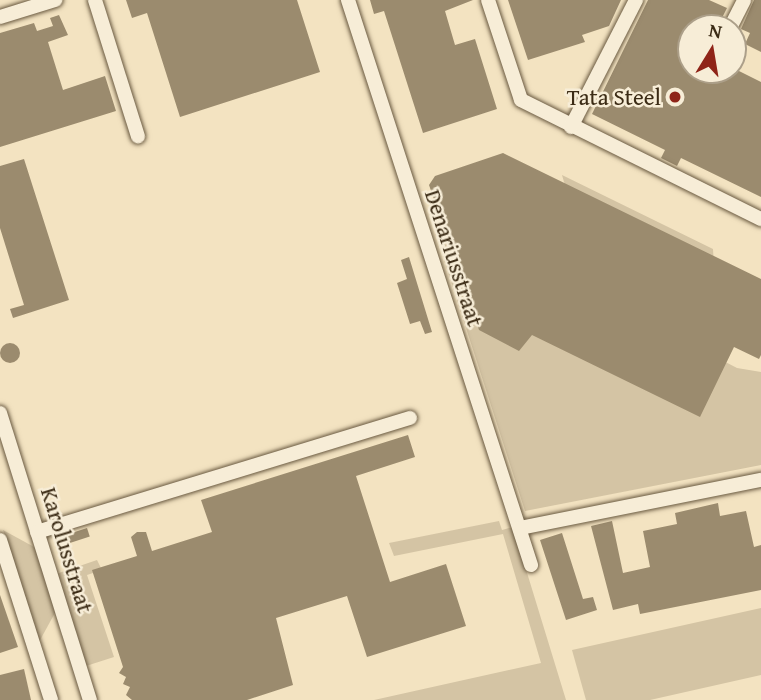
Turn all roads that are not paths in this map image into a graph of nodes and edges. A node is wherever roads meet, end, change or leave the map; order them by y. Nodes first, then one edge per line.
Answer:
1 (55, 0) edge
2 (94, 0) edge
3 (348, 0) edge
4 (488, 0) edge
5 (636, 0) edge
6 (0, 17) edge
7 (571, 127) junction
8 (138, 136) dead end
9 (761, 219) edge
10 (0, 413) edge
11 (410, 418) dead end
12 (761, 480) edge
13 (520, 528) junction
14 (37, 532) junction
15 (0, 540) edge
16 (531, 565) dead end
17 (51, 700) edge
18 (90, 700) edge

1 - 6 street
2 - 8 street
3 - 13 street, Denariusstraat
4 - 7 street
5 - 7 street
7 - 9 street
10 - 14 street, Karolusstraat
11 - 14 street
12 - 13 street
13 - 16 street, Denariusstraat
14 - 18 street, Karolusstraat
15 - 17 street

